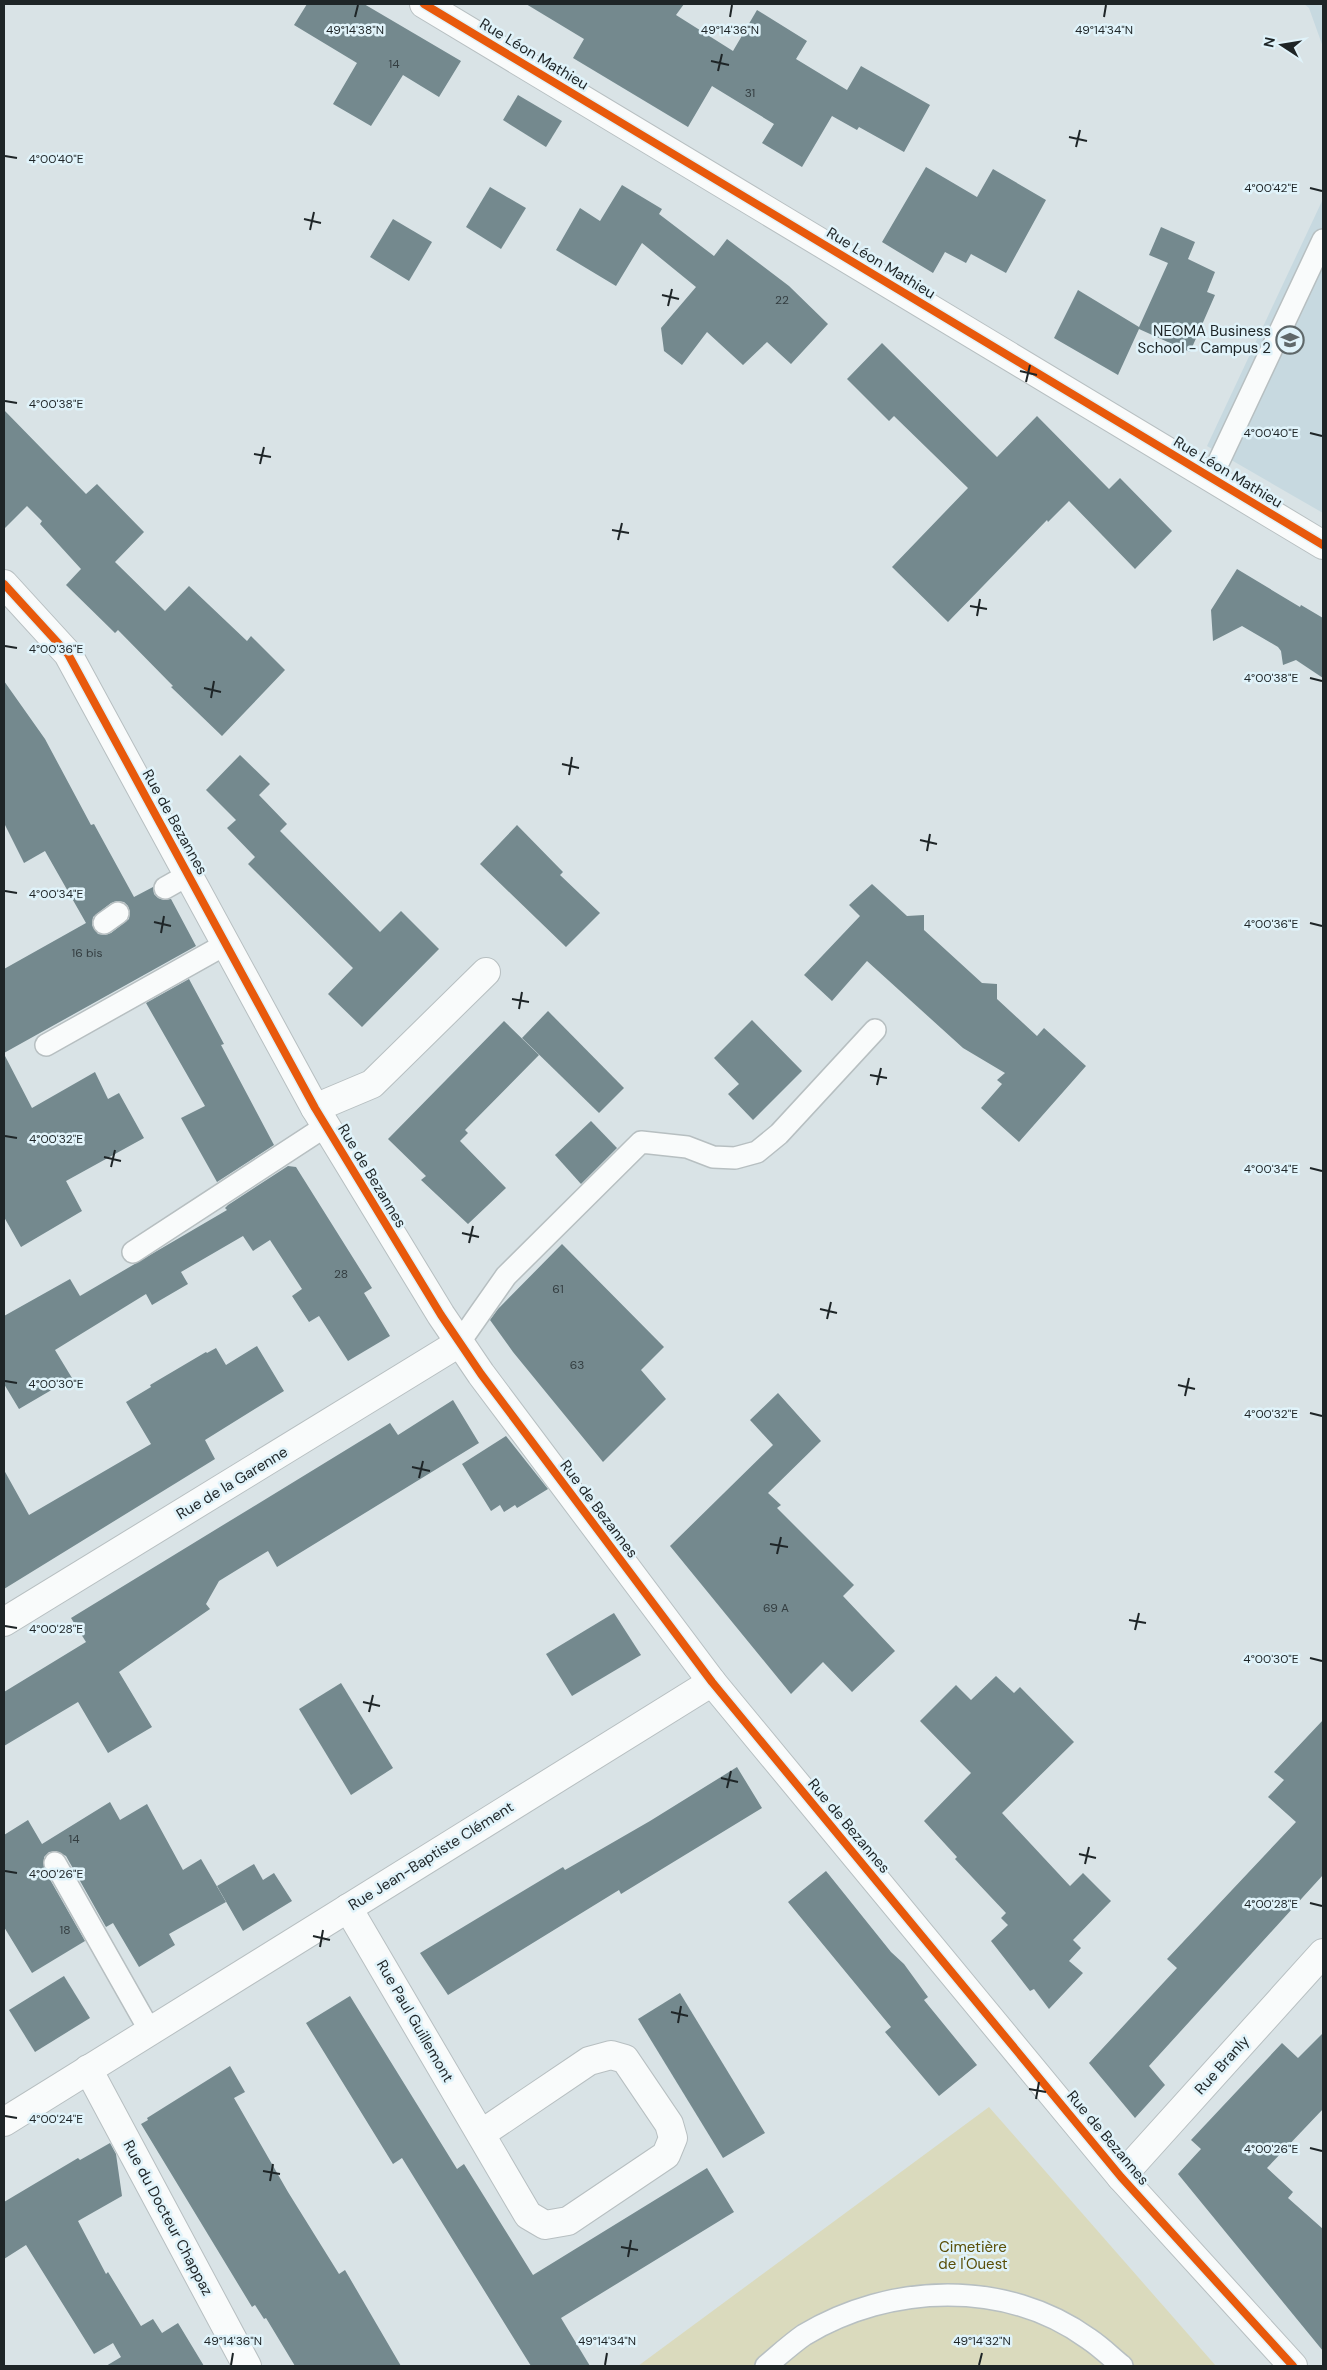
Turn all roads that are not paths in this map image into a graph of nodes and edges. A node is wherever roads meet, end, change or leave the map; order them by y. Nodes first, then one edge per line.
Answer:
1 (424, 4) edge
2 (1323, 240) edge
3 (1316, 275) edge
4 (1211, 478) junction
5 (1323, 545) edge
6 (4, 584) edge
7 (226, 944) junction
8 (486, 972) dead end
9 (875, 1030) dead end
10 (46, 1045) dead end
11 (320, 1117) junction
12 (132, 1252) dead end
13 (459, 1344) junction
14 (4, 1622) edge
15 (712, 1682) junction
16 (55, 1863) dead end
17 (348, 1908) junction
18 (1323, 1953) edge
19 (150, 2031) junction
20 (88, 2070) junction
21 (4, 2122) edge
22 (481, 2134) junction
23 (1121, 2176) junction
24 (247, 2366) edge
25 (766, 2366) edge
26 (1122, 2366) edge
27 (1293, 2366) edge

1 - 4 street, Rue Léon Mathieu
2 - 3 lane
3 - 4 lane
4 - 5 street, Rue Léon Mathieu
6 - 7 street, Rue de Bezannes
7 - 10 lane
7 - 11 street, Rue de Bezannes
8 - 11 street
9 - 13 lane
11 - 12 lane, Rue de Bezannes
11 - 13 street, Rue de Bezannes
13 - 14 street, Rue de la Garenne
13 - 15 street, Rue de Bezannes
15 - 17 street, Rue Jean-Baptiste Clément
15 - 23 street, Rue de Bezannes
16 - 19 lane
17 - 19 street, Rue Jean-Baptiste Clément
17 - 22 street, Rue Paul Guillemont
18 - 23 street, Rue Branly
19 - 20 street, Rue Jean-Baptiste Clément
20 - 21 street, Rue Jean-Baptiste Clément
20 - 24 street, Rue du Docteur Chappaz
22 - 22 street, Rue Paul Guillemont
23 - 27 street, Rue de Bezannes
25 - 26 lane

